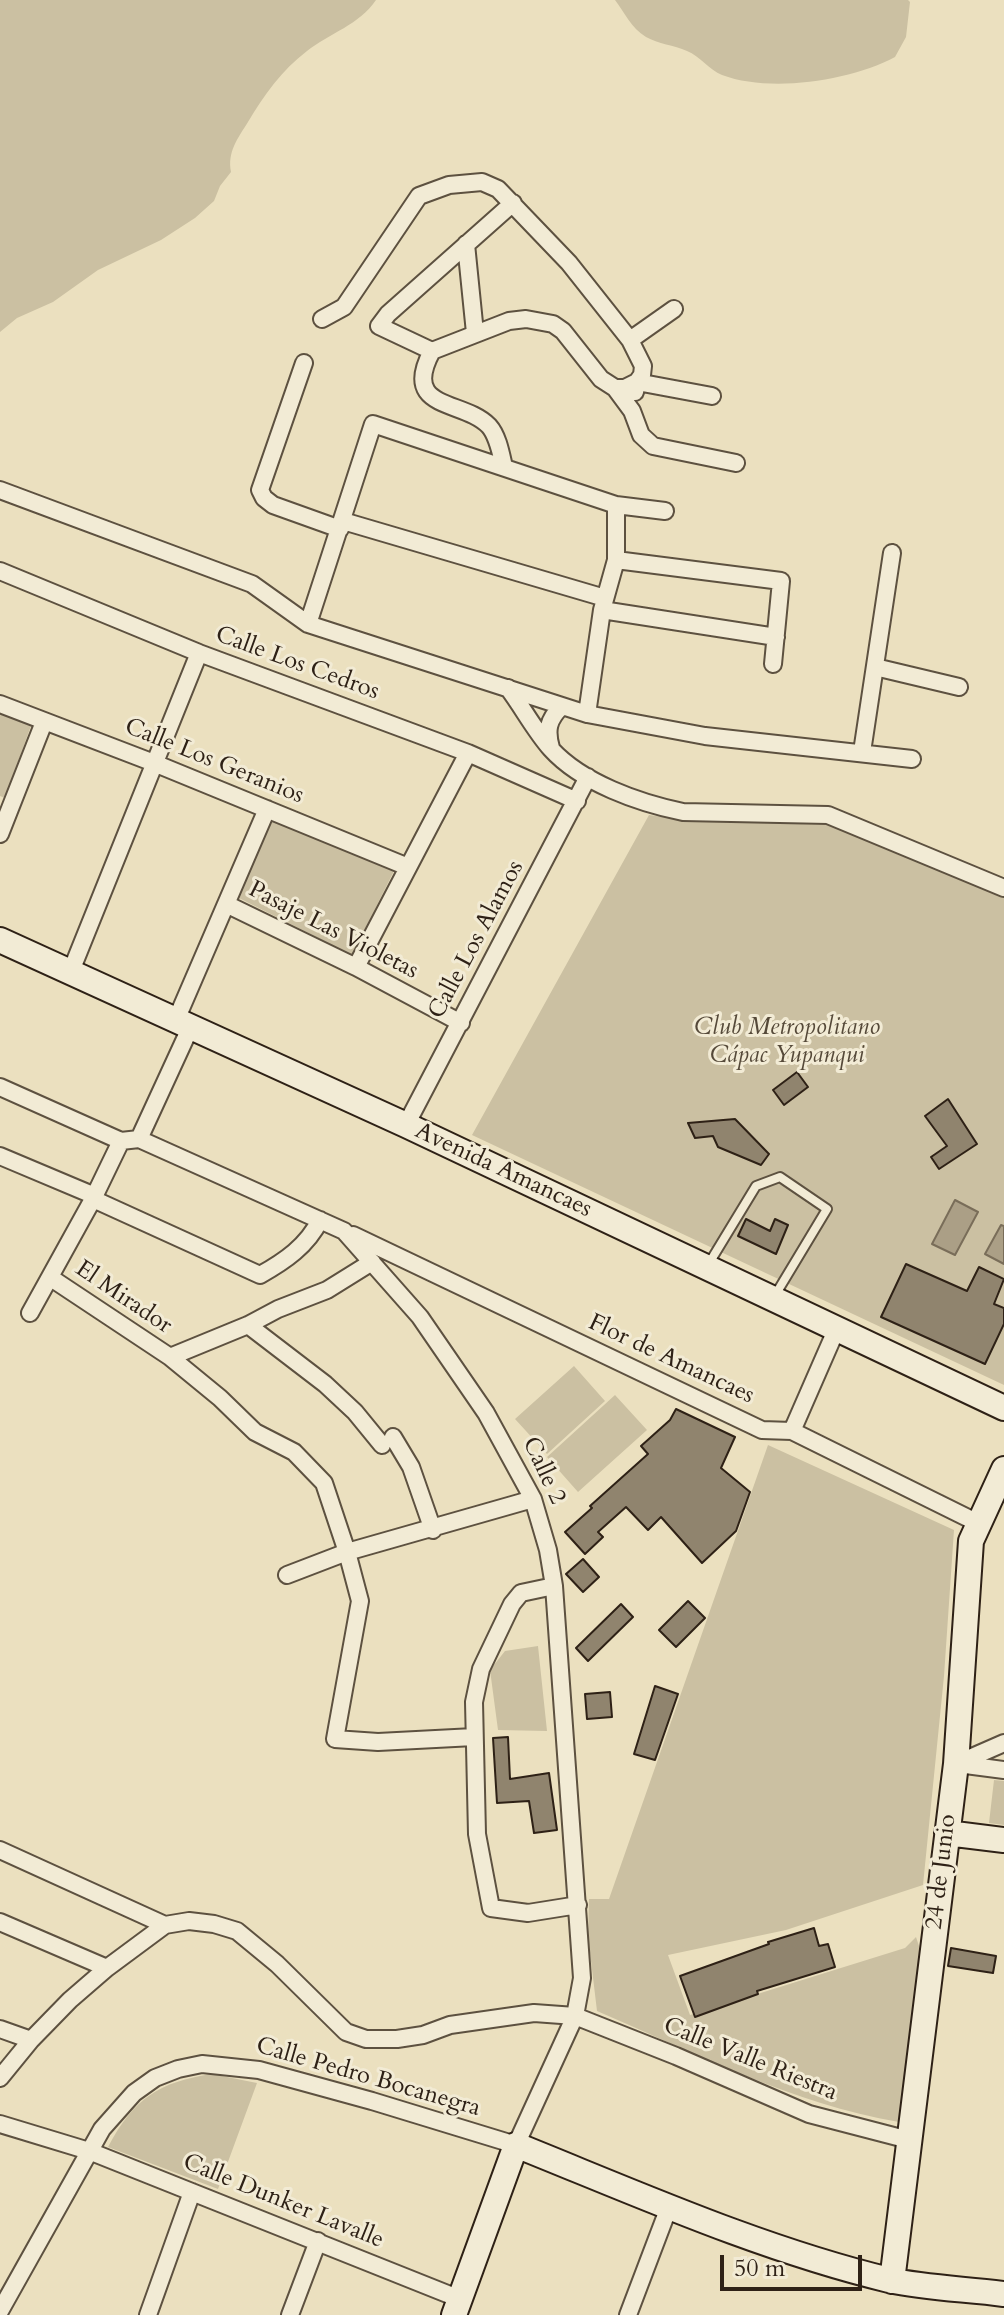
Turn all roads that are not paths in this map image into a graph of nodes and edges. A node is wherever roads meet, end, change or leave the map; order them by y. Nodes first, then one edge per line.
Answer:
1 (513, 203) junction
2 (466, 244) junction
3 (674, 309) dead end
4 (322, 319) dead end
5 (475, 333) junction
6 (630, 340) junction
7 (432, 351) junction
8 (304, 363) dead end
9 (637, 382) junction
10 (615, 388) junction
11 (712, 396) dead end
12 (632, 411) junction
13 (736, 463) dead end
14 (504, 467) junction
15 (0, 490) edge
16 (616, 505) junction
17 (665, 511) dead end
18 (342, 525) junction
19 (892, 553) dead end
20 (616, 560) junction
21 (0, 571) edge
22 (604, 604) junction
23 (308, 624) junction
24 (776, 637) junction
25 (199, 653) junction
26 (773, 664) dead end
27 (875, 667) junction
28 (507, 687) junction
29 (959, 687) dead end
30 (0, 704) edge
31 (561, 707) junction
32 (587, 714) junction
33 (44, 722) junction
34 (551, 749) junction
35 (862, 752) junction
36 (468, 753) junction
37 (912, 759) dead end
38 (154, 763) junction
39 (588, 777) junction
40 (577, 801) junction
41 (5, 806) edge
42 (267, 809) junction
43 (0, 834) edge
44 (408, 867) junction
45 (1004, 888) edge
46 (226, 904) junction
47 (0, 940) edge
48 (356, 967) junction
49 (71, 971) junction
50 (184, 1023) junction
51 (461, 1023) junction
52 (0, 1087) edge
53 (406, 1125) junction
54 (139, 1139) junction
55 (121, 1141) junction
56 (0, 1156) edge
57 (94, 1198) junction
58 (320, 1220) junction
59 (344, 1231) junction
60 (372, 1262) junction
61 (707, 1267) junction
62 (51, 1278) junction
63 (773, 1298) junction
64 (30, 1313) dead end
65 (248, 1325) junction
66 (837, 1328) junction
67 (170, 1357) junction
68 (1004, 1408) edge
69 (792, 1431) junction
70 (1004, 1469) edge
71 (533, 1499) junction
72 (978, 1523) junction
73 (433, 1530) junction
74 (347, 1552) junction
75 (287, 1575) dead end
76 (554, 1586) junction
77 (474, 1737) junction
78 (1004, 1743) edge
79 (956, 1764) junction
80 (1004, 1770) edge
81 (947, 1833) junction
82 (1004, 1840) edge
83 (0, 1850) edge
84 (578, 1905) junction
85 (0, 1922) edge
86 (165, 1925) junction
87 (107, 1968) junction
88 (575, 2016) junction
89 (0, 2029) edge
90 (31, 2040) junction
91 (0, 2078) edge
92 (0, 2124) edge
93 (909, 2140) junction
94 (516, 2145) junction
95 (89, 2151) junction
96 (192, 2192) junction
97 (669, 2207) junction
98 (318, 2241) junction
99 (892, 2281) junction
100 (1004, 2294) edge
101 (457, 2307) edge
102 (0, 2311) edge
103 (148, 2315) edge
104 (290, 2315) edge
105 (628, 2315) edge

1 - 2 street
1 - 4 street
1 - 6 street
2 - 5 street
2 - 7 street
3 - 6 street
5 - 7 street
5 - 10 street
6 - 9 street
7 - 14 street
8 - 18 street
9 - 10 street
9 - 11 street
9 - 12 street
10 - 12 street
12 - 13 street
14 - 16 street
14 - 18 street
15 - 23 street
16 - 17 street
16 - 20 street
18 - 22 street
18 - 23 street
19 - 27 street
20 - 22 street
20 - 24 street
21 - 25 street, Calle Los Cedros
22 - 24 street
22 - 32 street
23 - 28 street
24 - 26 street
25 - 36 street, Calle Los Cedros
25 - 38 street
27 - 29 street
27 - 35 street
28 - 31 street
28 - 34 street
30 - 33 street, Calle Los Geranios
31 - 32 street
31 - 34 street
32 - 35 street
33 - 38 street, Calle Los Geranios
33 - 41 street
34 - 39 street
35 - 37 street
36 - 40 street, Calle Los Cedros
36 - 44 street
38 - 42 street, Calle Los Geranios
38 - 49 street
39 - 40 street, Calle Los Alamos
39 - 45 street
40 - 51 street, Calle Los Alamos
41 - 43 street
42 - 44 street, Calle Los Geranios
42 - 46 street
44 - 48 street
46 - 48 street, Pasaje Las Violetas
46 - 50 street
47 - 49 street, Avenida Amancaes
48 - 51 street, Pasaje Las Violetas
49 - 50 street, Avenida Amancaes
50 - 53 street, Avenida Amancaes
50 - 54 street
51 - 53 street, Calle Los Alamos
52 - 55 street
53 - 61 street, Avenida Amancaes
54 - 55 street
54 - 58 street, Calle 2
55 - 57 street
56 - 57 street
57 - 58 street
57 - 62 street
58 - 59 street, Calle 2
59 - 60 street, Calle 2
59 - 69 street, Flor de Amancaes
60 - 65 street
60 - 71 street, Calle 2
61 - 63 street, Avenida Amancaes
61 - 63 lane
62 - 64 street
62 - 67 street, El Mirador
63 - 66 street, Avenida Amancaes
65 - 67 street
65 - 73 street
66 - 68 street, Avenida Amancaes
66 - 69 street
67 - 74 street, El Mirador
69 - 72 street, Flor de Amancaes
70 - 72 street, 24 de Junio
71 - 73 street
71 - 76 street, Calle 2
72 - 79 street, 24 de Junio
73 - 74 street
74 - 75 street
74 - 77 street, El Mirador
76 - 77 street
76 - 84 street, Calle 2
77 - 84 street
78 - 79 street
79 - 80 street
79 - 81 street, 24 de Junio
81 - 82 street
81 - 93 street, 24 de Junio
83 - 86 street
84 - 88 street, Calle 2
85 - 87 street
86 - 87 street
86 - 88 street, Calle Valle Riestra
87 - 90 street
88 - 93 street, Calle Valle Riestra
88 - 94 street, Calle 2
89 - 90 street
90 - 91 street
92 - 95 street, Calle Dunker Lavalle
93 - 99 street, 24 de Junio
94 - 95 street, Calle Pedro Bocanegra
94 - 97 street
94 - 101 street
95 - 96 street, Calle Dunker Lavalle
95 - 102 street, Calle Pedro Bocanegra
96 - 98 street, Calle Dunker Lavalle
96 - 103 street
97 - 99 street
97 - 105 street
98 - 101 street, Calle Dunker Lavalle
98 - 104 street
99 - 100 street

